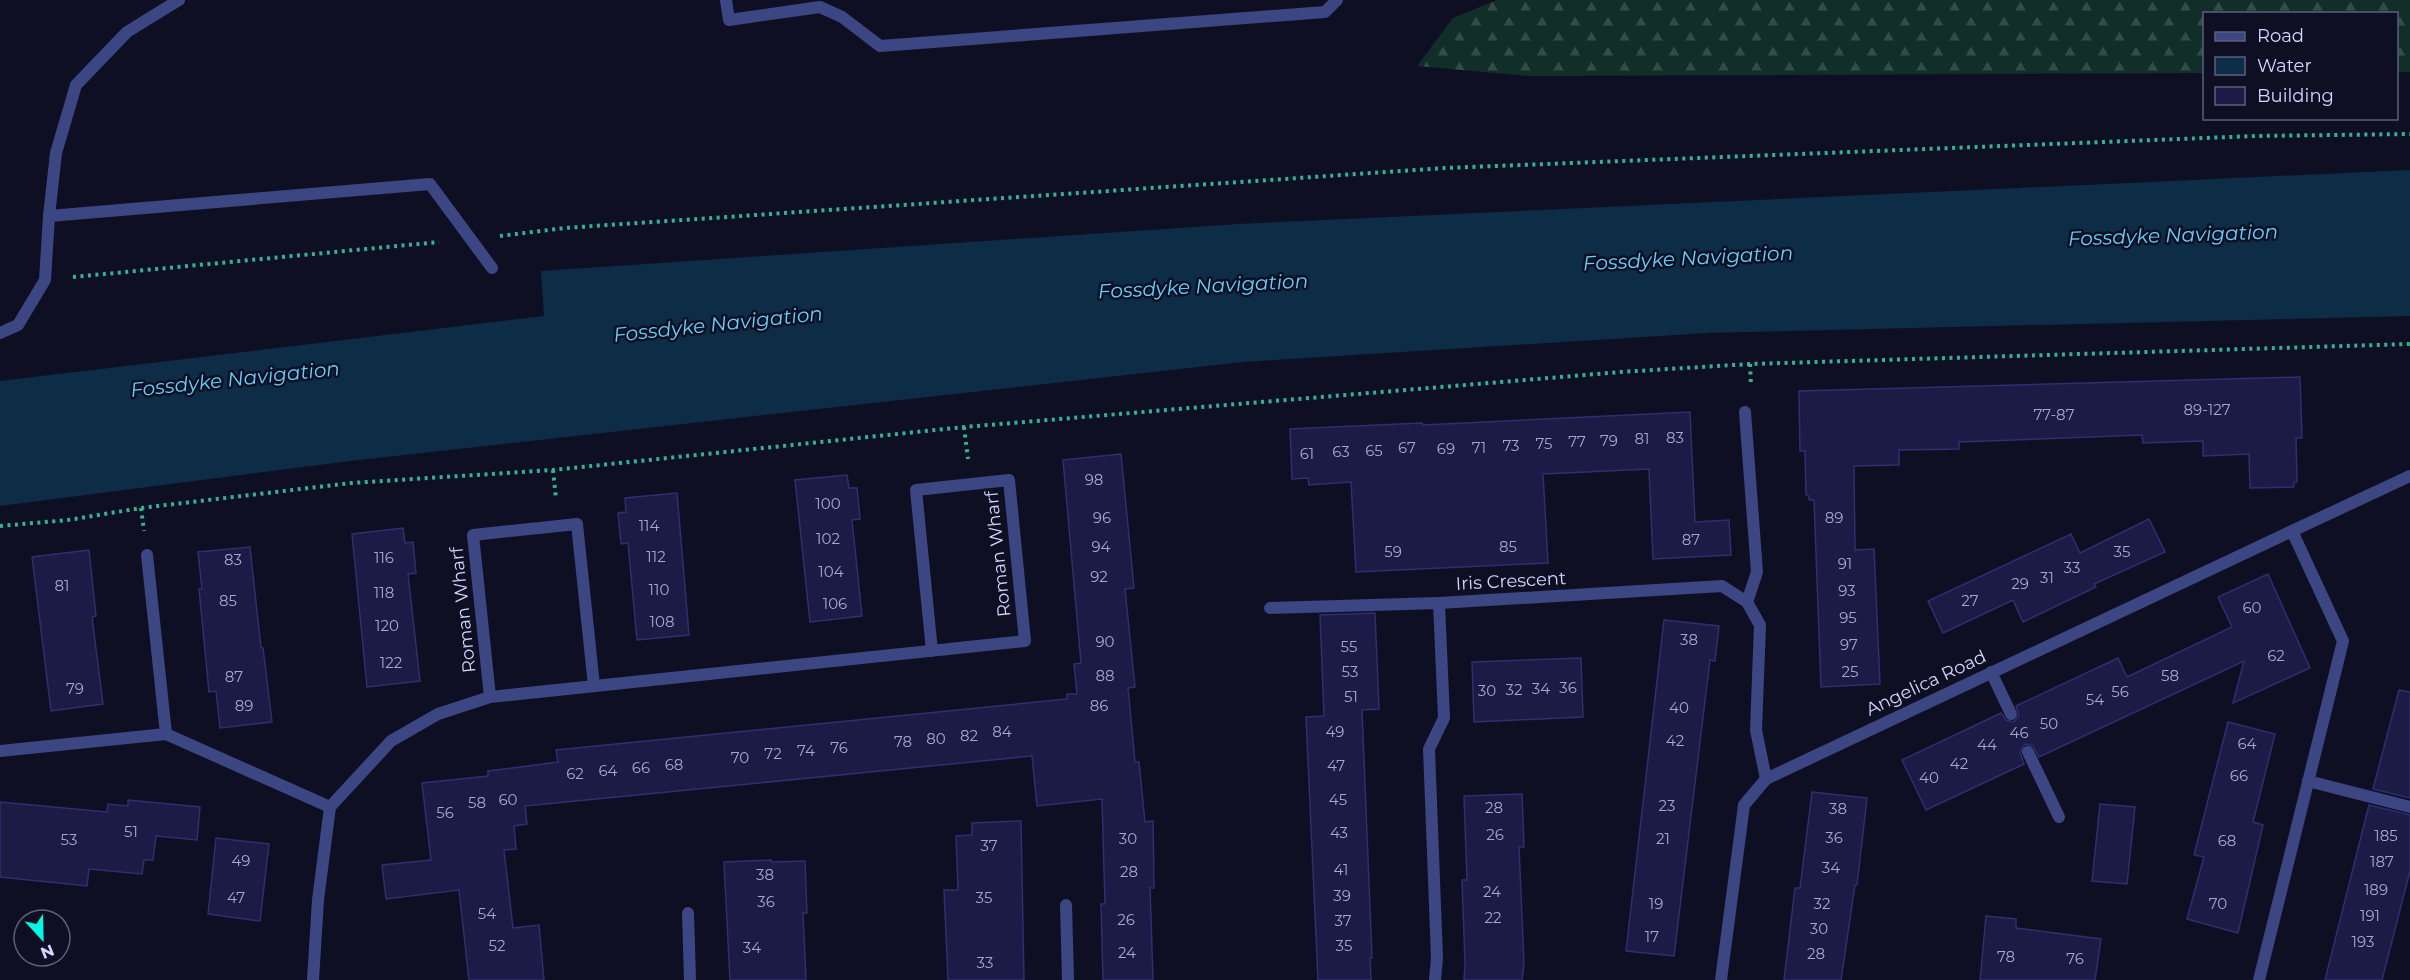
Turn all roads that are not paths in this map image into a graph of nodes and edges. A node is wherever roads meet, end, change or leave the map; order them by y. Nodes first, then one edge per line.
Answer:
1 (179, 0) edge
2 (726, 0) edge
3 (1337, 0) edge
4 (49, 216) junction
5 (492, 268) dead end
6 (0, 333) edge
7 (1745, 412) dead end
8 (2410, 476) edge
9 (2292, 531) junction
10 (147, 555) dead end
11 (1747, 602) junction
12 (1439, 603) junction
13 (1270, 608) dead end
14 (932, 651) junction
15 (1991, 672) junction
16 (594, 686) junction
17 (490, 697) junction
18 (2011, 714) dead end
19 (166, 734) junction
20 (0, 751) edge
21 (2028, 752) dead end
22 (1766, 779) junction
23 (2308, 781) junction
24 (330, 807) junction
25 (2410, 807) edge
26 (2059, 817) dead end
27 (1066, 905) dead end
28 (688, 913) dead end
29 (313, 980) edge
30 (690, 980) edge
31 (1068, 980) edge
32 (1435, 980) edge
33 (1721, 980) edge
34 (2259, 980) edge

1 - 4 street
2 - 3 street
4 - 5 street
4 - 6 street
7 - 11 street
8 - 9 street, Angelica Road
9 - 15 street, Angelica Road
9 - 23 street
10 - 19 street
11 - 12 street, Iris Crescent
11 - 22 street
12 - 13 street
12 - 32 street, Iris Crescent
14 - 14 street, Roman Wharf
14 - 16 street, Roman Wharf
15 - 18 street
15 - 22 street, Angelica Road
16 - 17 street, Roman Wharf
16 - 17 street, Roman Wharf
17 - 24 street, Roman Wharf
19 - 20 street
19 - 24 street
21 - 26 street
22 - 33 street, Angelica Road
23 - 25 street
23 - 34 street
24 - 29 street
27 - 31 street
28 - 30 street

